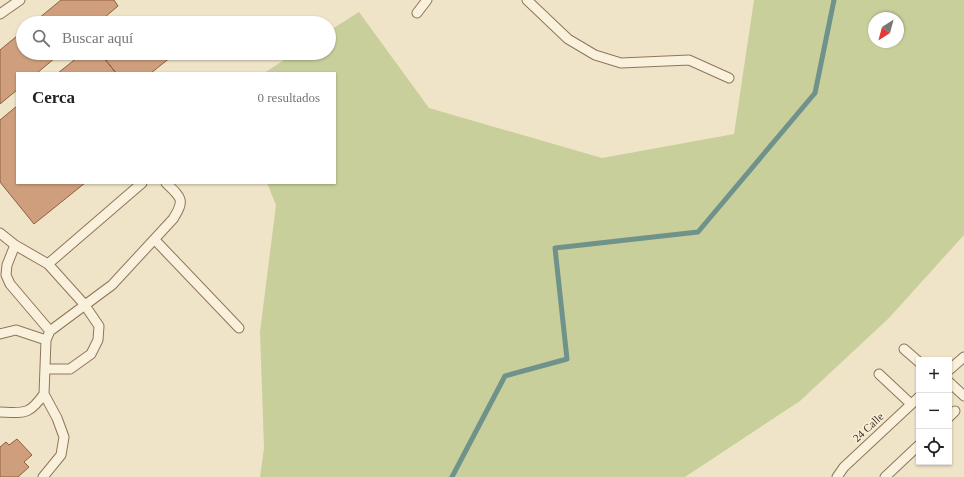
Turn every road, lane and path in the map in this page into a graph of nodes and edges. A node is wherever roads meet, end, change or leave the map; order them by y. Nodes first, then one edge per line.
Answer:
1 (20, 0) edge
2 (427, 0) edge
3 (528, 0) edge
4 (417, 13) dead end
5 (0, 14) edge
6 (729, 78) dead end
7 (141, 184) edge
8 (167, 184) edge
9 (0, 233) edge
10 (154, 240) junction
11 (15, 245) junction
12 (48, 264) junction
13 (3, 278) edge
14 (84, 304) junction
15 (239, 328) dead end
16 (50, 331) junction
17 (0, 334) edge
18 (46, 340) junction
19 (904, 349) dead end
20 (964, 357) edge
21 (916, 359) edge
22 (952, 367) edge
23 (46, 369) junction
24 (879, 374) dead end
25 (952, 385) edge
26 (44, 394) junction
27 (964, 396) edge
28 (916, 400) edge
29 (911, 404) junction
30 (0, 412) edge
31 (916, 448) edge
32 (43, 477) edge
33 (837, 477) edge
34 (885, 477) edge

1 - 5 lane
2 - 4 lane
3 - 6 lane
7 - 12 lane
8 - 10 lane
9 - 11 lane
10 - 14 lane
10 - 15 lane
11 - 12 lane
11 - 13 lane
12 - 14 lane
13 - 16 lane
14 - 16 lane
14 - 23 lane
16 - 18 lane
17 - 18 lane
18 - 23 lane
19 - 21 lane
20 - 22 lane
23 - 26 lane
24 - 29 lane
25 - 27 lane
26 - 30 lane
26 - 32 lane
28 - 29 lane, 24 Calle
29 - 33 lane, 24 Calle
31 - 34 lane

